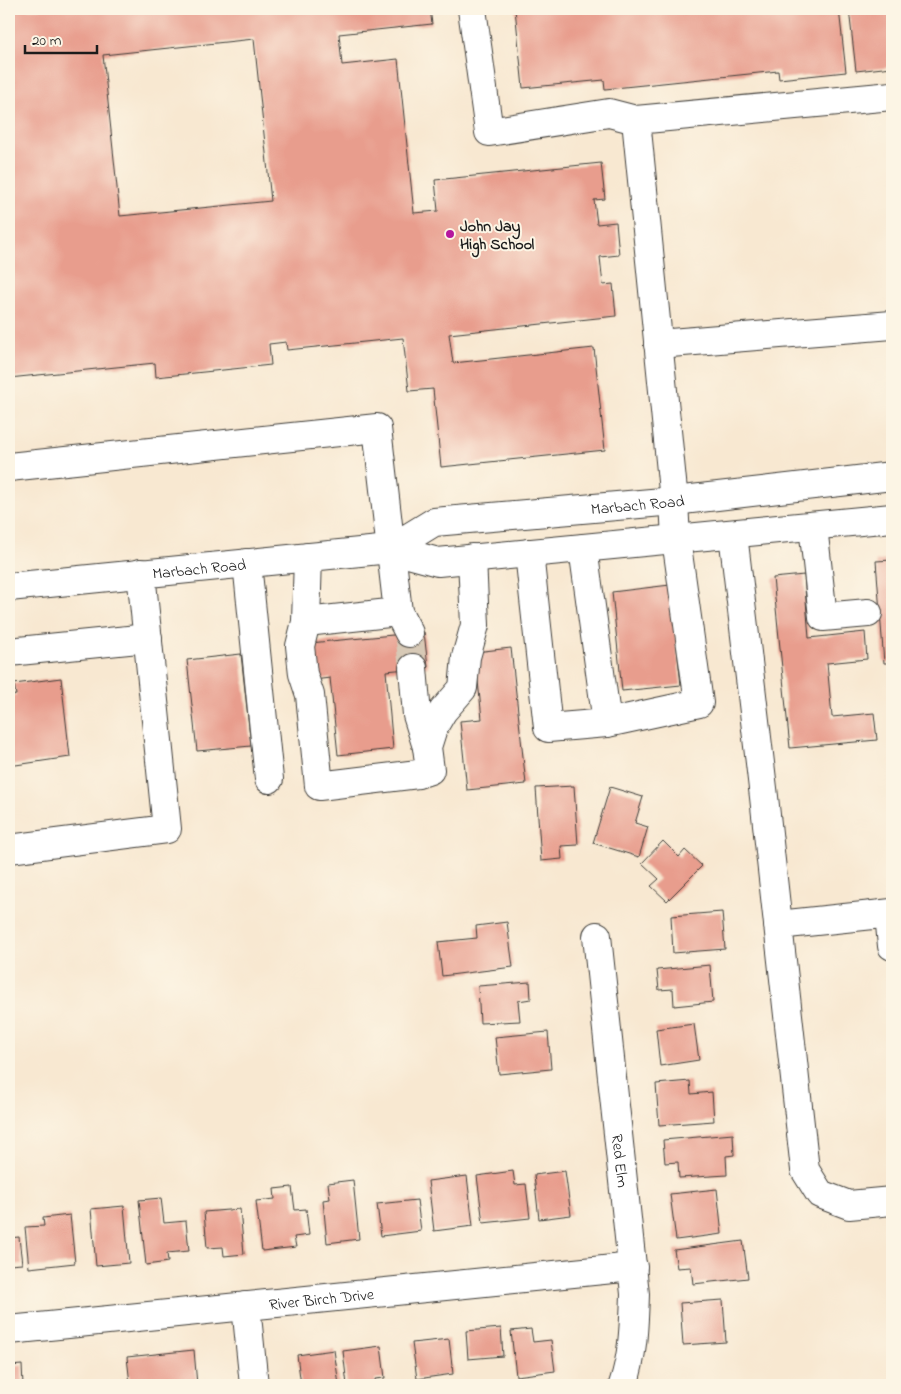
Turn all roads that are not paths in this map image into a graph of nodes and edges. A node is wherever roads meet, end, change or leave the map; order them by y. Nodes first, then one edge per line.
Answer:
1 (472, 9) edge
2 (892, 96) edge
3 (636, 120) junction
4 (892, 325) edge
5 (658, 344) junction
6 (9, 467) edge
7 (892, 476) edge
8 (674, 501) junction
9 (892, 518) edge
10 (813, 526) junction
11 (732, 534) junction
12 (676, 539) junction
13 (583, 548) junction
14 (390, 549) junction
15 (529, 553) junction
16 (308, 557) junction
17 (472, 558) junction
18 (247, 563) junction
19 (140, 574) junction
20 (9, 587) edge
21 (868, 613) dead end
22 (306, 622) junction
23 (148, 638) junction
24 (9, 652) edge
25 (413, 668) tunnel mouth
26 (607, 723) junction
27 (427, 748) junction
28 (269, 779) dead end
29 (9, 849) edge
30 (891, 914) edge
31 (778, 925) junction
32 (597, 936) dead end
33 (892, 946) edge
34 (892, 1201) edge
35 (633, 1267) junction
36 (246, 1306) junction
37 (9, 1330) edge
38 (254, 1385) edge
39 (623, 1385) edge

1 - 3 main road
2 - 3 main road
3 - 5 main road
4 - 5 main road
5 - 8 main road
6 - 14 main road
7 - 8 main road, Marbach Road
8 - 12 main road
8 - 14 main road, Marbach Road
9 - 10 main road, Marbach Road
10 - 11 main road, Marbach Road
10 - 21 main road
11 - 12 main road, Marbach Road
11 - 31 main road
12 - 13 main road, Marbach Road
12 - 26 main road
13 - 15 main road, Marbach Road
13 - 26 main road
14 - 16 main road, Marbach Road
14 - 17 main road, Marbach Road
14 - 22 main road
15 - 17 main road, Marbach Road
15 - 26 main road
16 - 18 main road, Marbach Road
16 - 22 main road
17 - 27 main road
18 - 19 main road, Marbach Road
18 - 28 main road
19 - 20 main road, Marbach Road
19 - 23 main road
22 - 27 main road
23 - 24 main road
23 - 29 main road
25 - 27 main road
30 - 31 main road
30 - 33 main road
31 - 34 main road
32 - 35 main road, Red Elm
35 - 36 main road, River Birch Drive
35 - 39 main road, Red Elm
36 - 37 main road, River Birch Drive
36 - 38 main road

